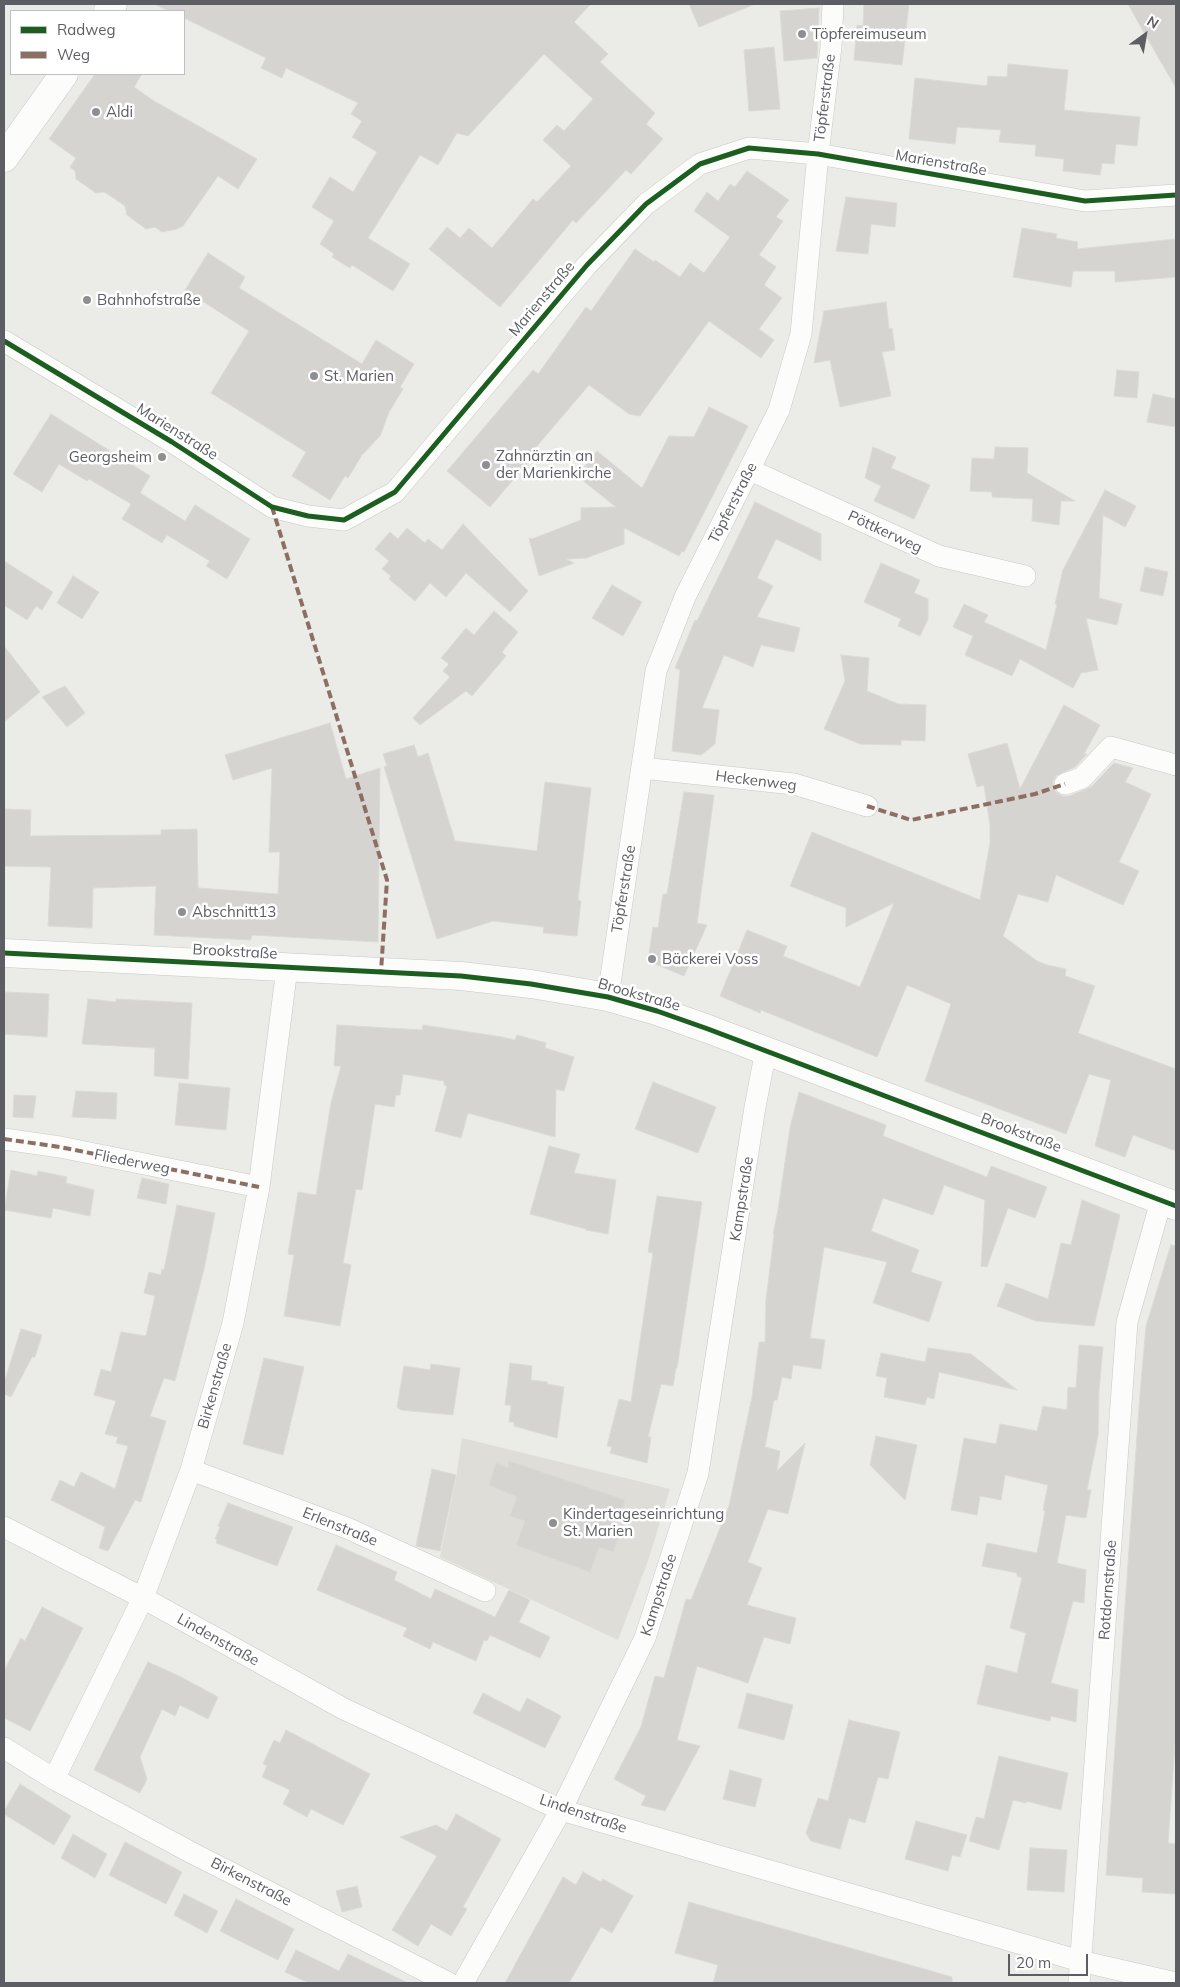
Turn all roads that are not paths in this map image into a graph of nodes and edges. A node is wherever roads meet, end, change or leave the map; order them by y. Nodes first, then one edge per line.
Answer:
1 (833, 4) edge
2 (63, 75) edge
3 (818, 154) junction
4 (4, 158) edge
5 (1176, 195) edge
6 (4, 341) edge
7 (750, 470) junction
8 (1026, 576) dead end
9 (1176, 765) edge
10 (642, 768) junction
11 (1065, 784) dead end
12 (867, 806) dead end
13 (4, 953) edge
14 (287, 968) junction
15 (608, 997) junction
16 (766, 1050) junction
17 (4, 1140) edge
18 (259, 1187) junction
19 (1169, 1203) edge
20 (191, 1470) junction
21 (4, 1527) edge
22 (485, 1591) dead end
23 (143, 1598) junction
24 (4, 1748) edge
25 (54, 1779) junction
26 (562, 1810) junction
27 (1080, 1962) junction
28 (449, 1983) edge
29 (463, 1983) edge
30 (1079, 1983) edge
31 (1176, 1983) edge

1 - 3 street, Töpferstraße
2 - 4 main road
3 - 5 street, Marienstraße
3 - 6 street, Marienstraße
3 - 7 street, Töpferstraße
7 - 8 street, Pöttkerweg
7 - 10 street, Töpferstraße
9 - 11 street
10 - 12 street, Heckenweg
10 - 15 street, Töpferstraße
13 - 14 main road, Brookstraße
14 - 15 main road, Brookstraße
14 - 18 street, Birkenstraße
15 - 16 main road, Brookstraße
16 - 19 main road, Brookstraße
16 - 26 street, Kampstraße
17 - 18 street, Fliederweg
18 - 20 street, Birkenstraße
19 - 27 street, Rotdornstraße
20 - 22 street, Erlenstraße
20 - 23 street, Birkenstraße
21 - 23 street, Lindenstraße
23 - 25 street, Birkenstraße
23 - 26 street, Lindenstraße
24 - 25 street, Birkenstraße
25 - 28 street, Birkenstraße
26 - 27 street, Lindenstraße
26 - 29 street, Kampstraße
27 - 30 street, Rotdornstraße
27 - 31 street, Lindenstraße

